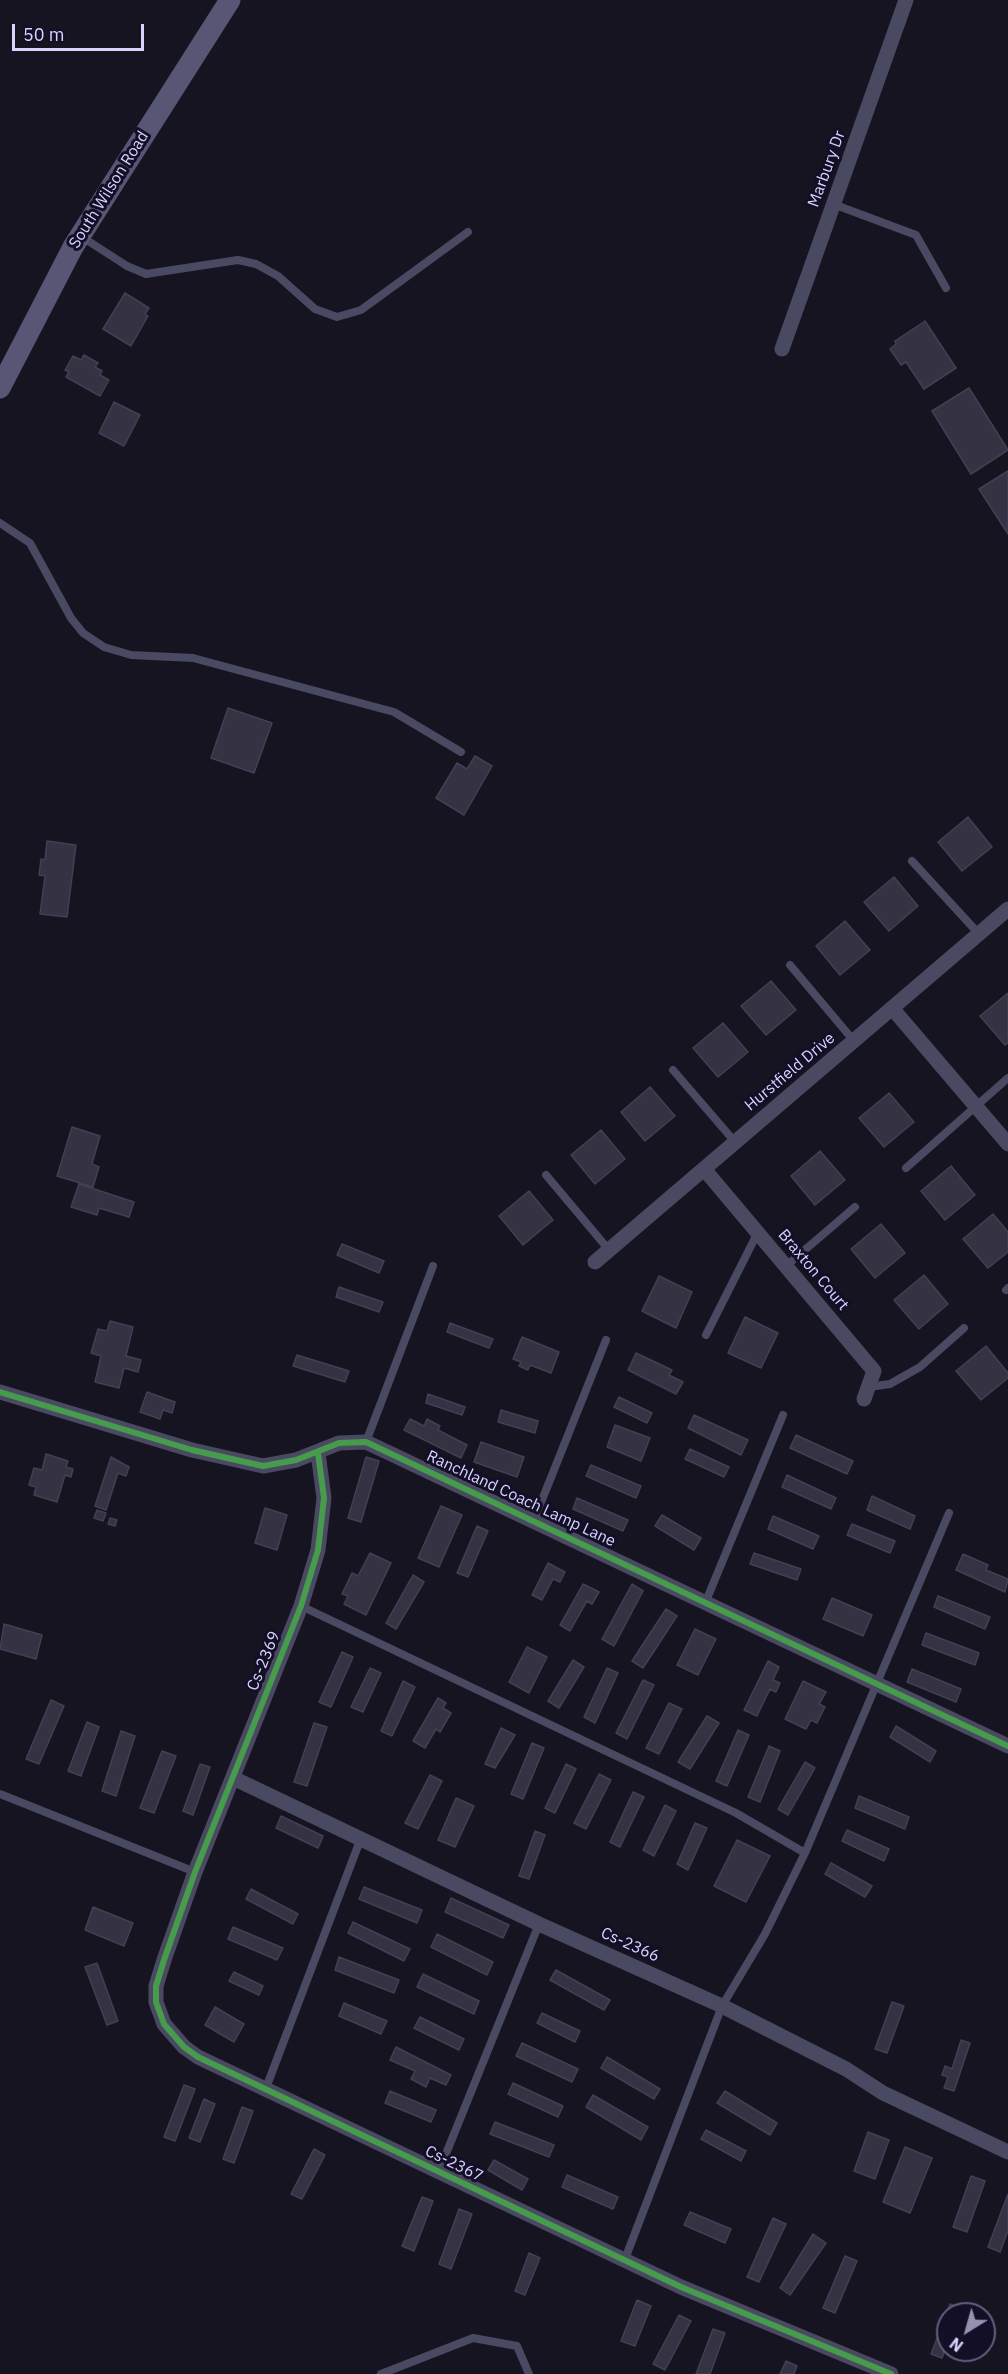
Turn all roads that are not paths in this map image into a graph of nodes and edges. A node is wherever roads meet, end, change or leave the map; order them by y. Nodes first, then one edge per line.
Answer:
1 (230, 0) edge
2 (906, 0) edge
3 (833, 204) junction
4 (468, 232) dead end
5 (80, 235) junction
6 (946, 288) dead end
7 (782, 349) dead end
8 (2, 380) edge
9 (0, 523) edge
10 (461, 752) dead end
11 (912, 861) dead end
12 (1008, 909) edge
13 (979, 934) junction
14 (790, 965) dead end
15 (892, 1008) junction
16 (854, 1041) junction
17 (673, 1070) dead end
18 (1008, 1078) edge
19 (977, 1107) junction
20 (735, 1142) junction
21 (1008, 1144) edge
22 (906, 1168) dead end
23 (704, 1169) junction
24 (546, 1175) dead end
25 (855, 1207) dead end
26 (758, 1232) junction
27 (609, 1250) junction
28 (595, 1262) dead end
29 (433, 1266) dead end
30 (786, 1266) junction
31 (964, 1328) dead end
32 (706, 1335) dead end
33 (606, 1340) dead end
34 (0, 1392) edge
35 (866, 1393) joint
36 (783, 1415) dead end
37 (366, 1442) junction
38 (318, 1452) junction
39 (949, 1513) dead end
40 (534, 1520) junction
41 (706, 1602) junction
42 (301, 1606) junction
43 (877, 1684) junction
44 (1008, 1746) edge
45 (233, 1778) junction
46 (0, 1794) edge
47 (361, 1838) junction
48 (804, 1854) junction
49 (195, 1872) junction
50 (539, 1924) junction
51 (722, 2006) junction
52 (266, 2088) junction
53 (1008, 2152) edge
54 (438, 2171) junction
55 (625, 2259) junction
56 (381, 2374) edge
57 (529, 2374) edge
58 (891, 2374) edge

1 - 5 main road, South Wilson Road
2 - 3 street, Marbury Dr
3 - 6 lane
3 - 7 street, Marbury Dr
4 - 5 lane
5 - 8 main road, South Wilson Road
9 - 10 lane
11 - 13 lane
12 - 13 street, Hurstfield Drive
13 - 15 street, Hurstfield Drive
14 - 16 lane
15 - 16 street, Hurstfield Drive
15 - 19 street
16 - 20 street, Hurstfield Drive
17 - 20 lane
18 - 19 lane
19 - 21 street
19 - 22 lane
20 - 23 street, Hurstfield Drive
23 - 26 street, Braxton Court
23 - 27 street, Hurstfield Drive
24 - 27 lane
25 - 30 lane
26 - 30 street, Braxton Court
26 - 32 lane
27 - 28 street, Hurstfield Drive
29 - 37 lane
30 - 35 street, Braxton Court
31 - 35 lane
33 - 40 lane
34 - 38 street, Ranchland Coach Lamp Lane
36 - 41 lane
37 - 38 street, Ranchland Coach Lamp Lane
37 - 40 street, Ranchland Coach Lamp Lane
38 - 42 street, Cs-2369
39 - 43 lane
40 - 41 street, Ranchland Coach Lamp Lane
41 - 43 street, Ranchland Coach Lamp Lane
42 - 45 street, Cs-2369
42 - 48 lane
43 - 44 street, Ranchland Coach Lamp Lane
43 - 48 lane
45 - 47 street, Cs-2366
45 - 49 street, Cs-2369
46 - 49 lane
47 - 50 street, Cs-2366
47 - 52 lane
48 - 51 lane
49 - 52 street, Cs-2367
50 - 51 street, Cs-2366
50 - 54 lane
51 - 53 street, Cs-2366
51 - 55 lane
52 - 54 street, Cs-2367
54 - 55 street, Cs-2367
55 - 58 street, Cs-2367
56 - 57 lane

